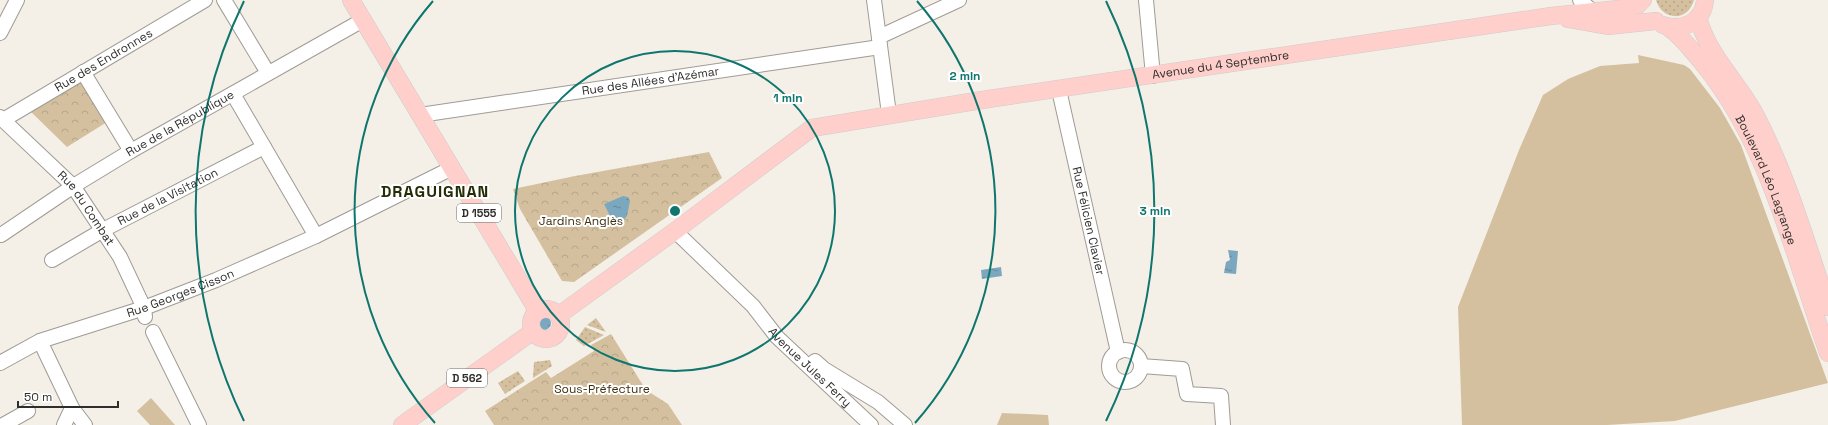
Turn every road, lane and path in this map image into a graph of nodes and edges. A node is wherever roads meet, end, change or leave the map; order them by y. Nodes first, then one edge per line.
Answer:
1 (17, 0) edge
2 (205, 0) edge
3 (224, 0) edge
4 (351, 0) edge
5 (874, 0) edge
6 (959, 0) edge
7 (1146, 0) edge
8 (1644, 0) edge
9 (1705, 5) edge
10 (1584, 10) edge
11 (363, 20) junction
12 (1662, 24) junction
13 (0, 33) edge
14 (880, 42) junction
15 (83, 72) junction
16 (268, 73) junction
17 (1153, 76) junction
18 (1059, 90) junction
19 (233, 94) junction
20 (889, 114) junction
21 (420, 115) junction
22 (1, 119) edge
23 (264, 147) junction
24 (130, 151) junction
25 (452, 168) junction
26 (73, 186) junction
27 (103, 230) junction
28 (675, 231) junction
29 (1, 235) edge
30 (316, 236) junction
31 (52, 260) dead end
32 (1828, 307) edge
33 (755, 309) junction
34 (538, 310) junction
35 (145, 312) junction
36 (558, 315) junction
37 (153, 332) dead end
38 (532, 332) junction
39 (40, 341) junction
40 (1118, 352) junction
41 (1828, 353) edge
42 (0, 363) edge
43 (1141, 366) junction
44 (72, 408) junction
45 (28, 411) dead end
46 (2, 425) edge
47 (64, 425) edge
48 (86, 425) edge
49 (199, 425) edge
50 (402, 425) edge
51 (871, 425) edge
52 (906, 425) edge
53 (1223, 425) edge

1 - 13 street
2 - 15 street, Rue des Endronnes
3 - 16 street
4 - 11 main road, D 1555
5 - 14 street
6 - 14 street, Rue des Allées d'Azémar
7 - 17 street
8 - 10 main road
8 - 12 main road, Boulevard Léo Lagrange
9 - 12 main road
9 - 32 main road, Boulevard Léo Lagrange
10 - 12 main road
10 - 17 main road, Avenue du 4 Septembre
11 - 16 street, Rue de la République
11 - 21 main road, D 1555
12 - 41 main road, Boulevard Léo Lagrange
14 - 20 street
14 - 21 street, Rue des Allées d'Azémar
15 - 22 street, Rue des Endronnes
15 - 24 street
16 - 19 street, Rue de la République
17 - 18 main road, Avenue du 4 Septembre
18 - 20 main road, Avenue du 4 Septembre
18 - 40 street, Rue Félicien Clavier
19 - 23 street
19 - 24 street, Rue de la République
20 - 28 main road, Avenue du 4 Septembre
21 - 25 main road, D 1555
22 - 26 street, Rue du Combat
23 - 27 street, Rue de la Visitation
23 - 30 street
24 - 26 street, Rue de la République
25 - 30 street, Rue Georges Cisson
25 - 34 main road, D 1555
26 - 27 street, Rue du Combat
26 - 29 street, Rue de la République
27 - 31 street, Rue de la Visitation
27 - 35 street, Rue du Combat
28 - 33 street
28 - 36 main road, Avenue du 4 Septembre
30 - 35 street, Rue Georges Cisson
33 - 51 street, Avenue Jules Ferry
33 - 52 street
34 - 36 main road
34 - 38 main road
35 - 39 street, Rue Georges Cisson
36 - 38 main road
37 - 49 street
38 - 50 main road, D 562
39 - 42 street, Rue Georges Cisson
39 - 44 street
40 - 43 street
40 - 43 street
43 - 53 street
44 - 47 street
44 - 48 street
45 - 46 street

